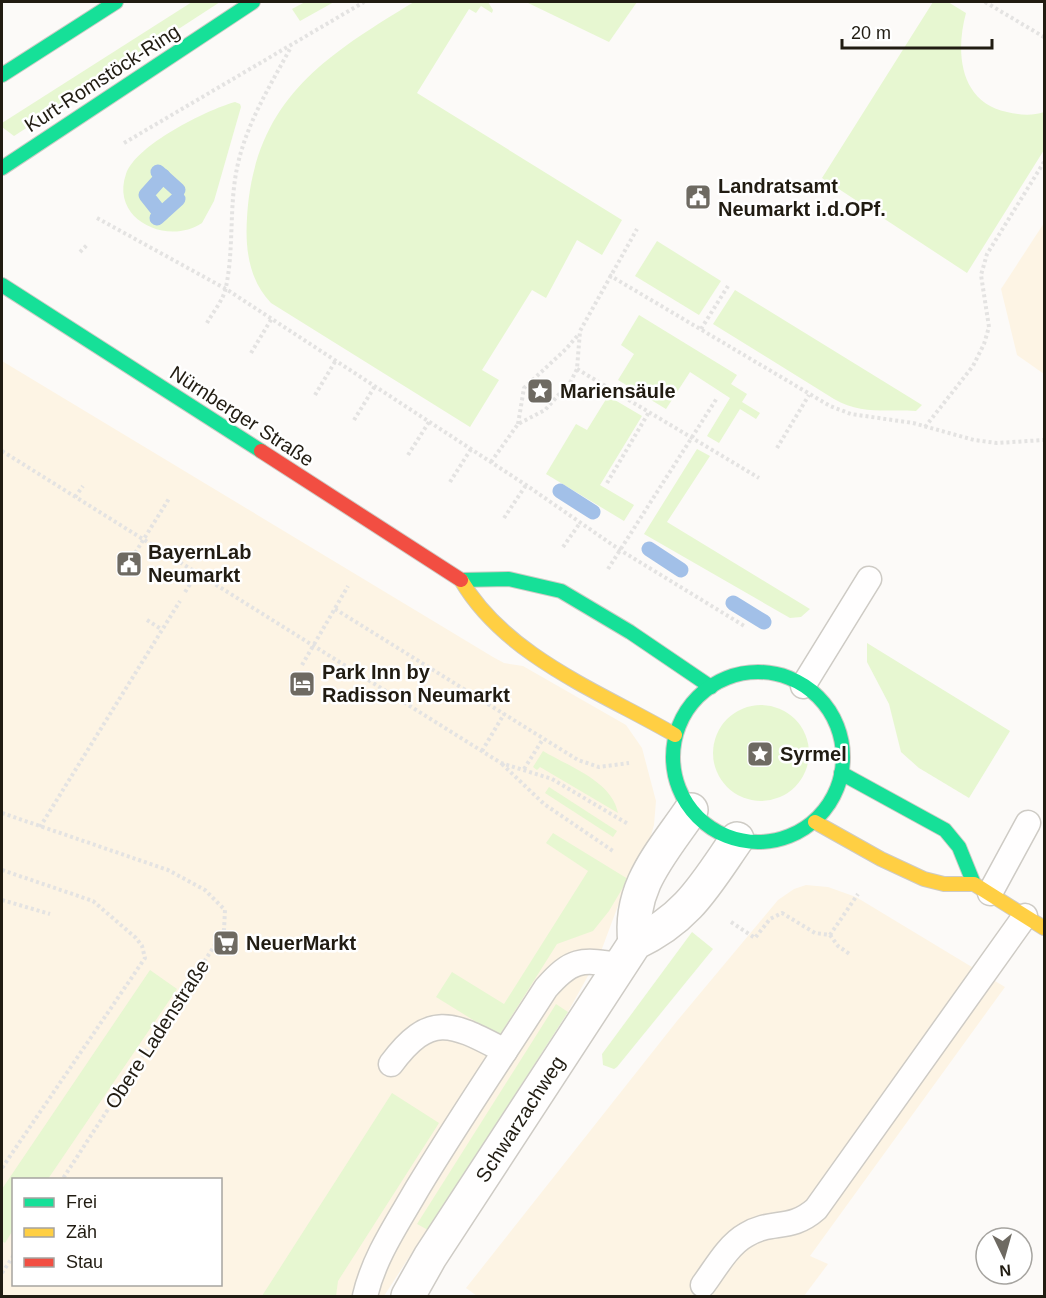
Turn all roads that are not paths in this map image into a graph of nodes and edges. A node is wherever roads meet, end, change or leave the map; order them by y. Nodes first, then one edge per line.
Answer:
1 (116, 2) edge
2 (254, 2) edge
3 (2, 75) edge
4 (2, 168) edge
5 (2, 285) edge
6 (869, 579) dead end
7 (461, 580) junction
8 (803, 686) junction
9 (711, 687) junction
10 (675, 735) junction
11 (841, 772) junction
12 (691, 810) junction
13 (815, 822) junction
14 (1028, 823) dead end
15 (737, 839) junction
16 (982, 888) junction
17 (1035, 922) edge
18 (628, 954) junction
19 (506, 1051) junction
20 (391, 1064) dead end
21 (703, 1285) dead end
22 (365, 1296) edge
23 (408, 1296) edge

1 - 3 main road
2 - 4 main road, Kurt-Romstöck-Ring
5 - 7 main road, Nürnberger Straße
6 - 8 lane
7 - 9 main road
7 - 10 main road, Nürnberger Straße
8 - 9 main road
8 - 11 main road
9 - 10 main road
10 - 12 main road
11 - 13 main road
11 - 16 main road
12 - 15 main road
12 - 18 street
13 - 15 main road
13 - 16 main road
14 - 16 lane
15 - 18 street
16 - 17 main road
17 - 21 lane
18 - 19 lane
18 - 23 street, Schwarzachweg
19 - 20 lane
19 - 22 lane

